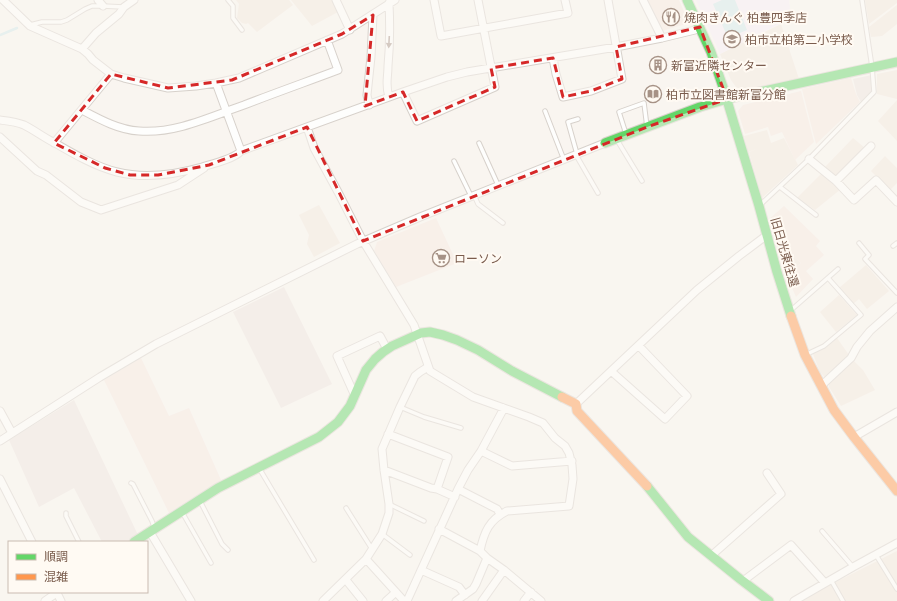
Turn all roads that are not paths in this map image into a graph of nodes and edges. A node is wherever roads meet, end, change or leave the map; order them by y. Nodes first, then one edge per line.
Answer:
1 (3, 0) edge
2 (134, 0) edge
3 (228, 0) edge
4 (336, 0) edge
5 (434, 0) edge
6 (478, 0) edge
7 (565, 0) edge
8 (608, 0) edge
9 (643, 0) edge
10 (687, 0) edge
11 (862, 0) edge
12 (392, 2) edge
13 (100, 3) edge
14 (124, 7) junction
15 (372, 15) junction
16 (30, 26) junction
17 (483, 28) junction
18 (700, 28) junction
19 (242, 30) dead end
20 (350, 30) junction
21 (662, 38) junction
22 (327, 40) junction
23 (616, 47) junction
24 (82, 49) junction
25 (553, 58) junction
26 (897, 62) edge
27 (872, 67) junction
28 (491, 68) junction
29 (111, 74) junction
30 (216, 83) junction
31 (404, 92) junction
32 (389, 97) junction
33 (727, 99) junction
34 (369, 105) junction
35 (82, 110) junction
36 (227, 111) junction
37 (545, 111) dead end
38 (578, 119) dead end
39 (0, 120) edge
40 (307, 127) junction
41 (647, 127) junction
42 (626, 135) junction
43 (0, 137) edge
44 (617, 139) junction
45 (54, 143) junction
46 (479, 143) dead end
47 (605, 143) joint
48 (871, 146) dead end
49 (241, 151) junction
50 (577, 155) junction
51 (809, 159) junction
52 (564, 160) junction
53 (454, 161) dead end
54 (209, 165) junction
55 (642, 181) dead end
56 (836, 181) junction
57 (498, 185) junction
58 (780, 187) junction
59 (598, 193) dead end
60 (472, 196) junction
61 (897, 202) edge
62 (759, 206) junction
63 (816, 215) dead end
64 (503, 223) dead end
65 (767, 235) junction
66 (362, 241) junction
67 (859, 243) dead end
68 (838, 269) dead end
69 (828, 278) junction
70 (897, 293) edge
71 (897, 307) edge
72 (790, 312) junction
73 (418, 334) junction
74 (638, 346) junction
75 (387, 350) junction
76 (805, 355) junction
77 (428, 367) junction
78 (611, 371) junction
79 (821, 386) junction
80 (355, 396) junction
81 (576, 404) junction
82 (400, 407) junction
83 (504, 408) junction
84 (0, 411) edge
85 (897, 412) edge
86 (461, 428) dead end
87 (12, 433) junction
88 (388, 434) junction
89 (854, 437) junction
90 (0, 441) edge
91 (481, 451) junction
92 (572, 461) junction
93 (258, 467) junction
94 (384, 470) junction
95 (767, 473) dead end
96 (0, 479) edge
97 (130, 482) dead end
98 (437, 489) junction
99 (458, 489) junction
100 (897, 491) edge
101 (455, 497) junction
102 (200, 500) junction
103 (389, 504) junction
104 (346, 508) dead end
105 (182, 511) junction
106 (66, 513) dead end
107 (500, 514) junction
108 (424, 521) dead end
109 (152, 530) junction
110 (439, 530) junction
111 (822, 531) dead end
112 (382, 534) junction
113 (31, 541) edge
114 (78, 541) edge
115 (136, 541) edge
116 (897, 543) edge
117 (372, 549) junction
118 (228, 550) dead end
119 (480, 551) junction
120 (410, 555) dead end
121 (876, 555) junction
122 (711, 556) junction
123 (488, 558) junction
124 (314, 560) dead end
125 (366, 560) junction
126 (211, 563) dead end
127 (852, 567) junction
128 (421, 570) junction
129 (504, 570) junction
130 (346, 580) junction
131 (743, 581) junction
132 (828, 582) junction
133 (897, 589) edge
134 (396, 592) junction
135 (531, 592) junction
136 (57, 593) edge
137 (465, 595) junction
138 (46, 601) edge
139 (191, 601) edge
140 (323, 601) edge
141 (363, 601) edge
142 (386, 601) edge
143 (405, 601) edge
144 (456, 601) edge
145 (482, 601) edge
146 (524, 601) edge
147 (541, 601) edge
148 (769, 601) edge
149 (794, 601) edge
150 (843, 601) edge

1 - 16 street
2 - 14 street
3 - 19 lane
4 - 20 street
5 - 17 street
6 - 17 street
7 - 17 street
8 - 23 street
9 - 21 street
10 - 18 street, 旧日光東往還
11 - 27 lane
12 - 15 street
12 -> 32 street
13 - 14 lane
13 - 16 lane
14 - 24 street
15 - 20 street
15 - 34 street
16 - 24 street
17 - 28 street
18 - 21 street
18 - 33 street, 旧日光東往還
20 - 22 street
21 - 23 street
22 - 30 street
22 - 36 street
23 - 25 street
23 - 25 street
24 - 29 street
25 - 28 street
26 - 27 street
27 - 33 street
27 - 51 lane
28 - 31 street
28 - 31 street
29 - 30 street
29 - 35 street
30 - 36 street
31 - 32 street
32 - 34 street
33 - 41 street
33 - 62 street, 旧日光東往還
34 - 40 street
35 - 36 street
35 - 45 street
36 - 49 street
37 - 52 lane
38 - 50 lane
39 - 45 street
40 - 49 street
40 - 66 street
41 - 42 street
41 - 42 lane
42 - 44 street
43 - 54 street
44 - 47 street
44 - 55 lane
45 - 54 street
46 - 57 lane
47 - 50 street
48 - 56 street
49 - 54 street
50 - 52 street
50 - 59 lane
51 - 56 street
51 - 58 lane
52 - 57 street
53 - 60 lane
56 - 61 street
57 - 60 street
58 - 62 lane
58 - 63 lane
60 - 64 lane
60 - 66 street
62 - 65 street, 旧日光東往還
65 - 72 street, 旧日光東往還
65 - 74 street
66 - 73 street
66 - 87 street
67 - 70 lane
68 - 69 lane
69 - 72 lane
69 - 76 lane
71 - 79 street
72 - 76 street, 旧日光東往還
73 - 75 street
73 - 77 street
73 - 81 street
74 - 78 street
74 - 78 street
75 - 80 street
75 - 80 street
76 - 79 street, 旧日光東往還
77 - 82 street
77 - 83 street
78 - 81 street
79 - 89 street, 旧日光東往還
80 - 93 street
81 - 122 street
82 - 86 lane
82 - 88 street
83 - 91 street
83 - 92 street
84 - 87 street
85 - 89 street
87 - 90 street
88 - 94 street
88 - 98 street
89 - 100 street, 旧日光東往還
91 - 92 street
91 - 99 street
92 - 107 street
93 - 102 street
93 - 124 lane
94 - 98 street
94 - 103 street
95 - 122 street
96 - 113 street
97 - 109 lane
98 - 101 street
99 - 101 street
99 - 107 street
101 - 110 street
102 - 105 street
102 - 118 lane
103 - 108 lane
103 - 112 street
104 - 117 lane
105 - 109 street
105 - 126 lane
106 - 114 lane
107 - 119 street
109 - 115 street
109 - 139 street
110 - 119 street
110 - 128 street
111 - 127 lane
112 - 117 street
112 - 120 lane
116 - 121 street
117 - 125 street
119 - 123 street
121 - 127 street
121 - 133 lane
122 - 131 street
123 - 129 street
123 - 137 street
125 - 130 street
125 - 134 street
127 - 132 street
128 - 137 street
128 - 143 street
129 - 135 street
129 - 145 street
130 - 140 street
130 - 141 street
131 - 132 street
131 - 148 street
132 - 149 street
132 - 150 lane
134 - 142 street
134 - 143 street
135 - 146 street
135 - 147 street
136 - 138 street
137 - 144 street

